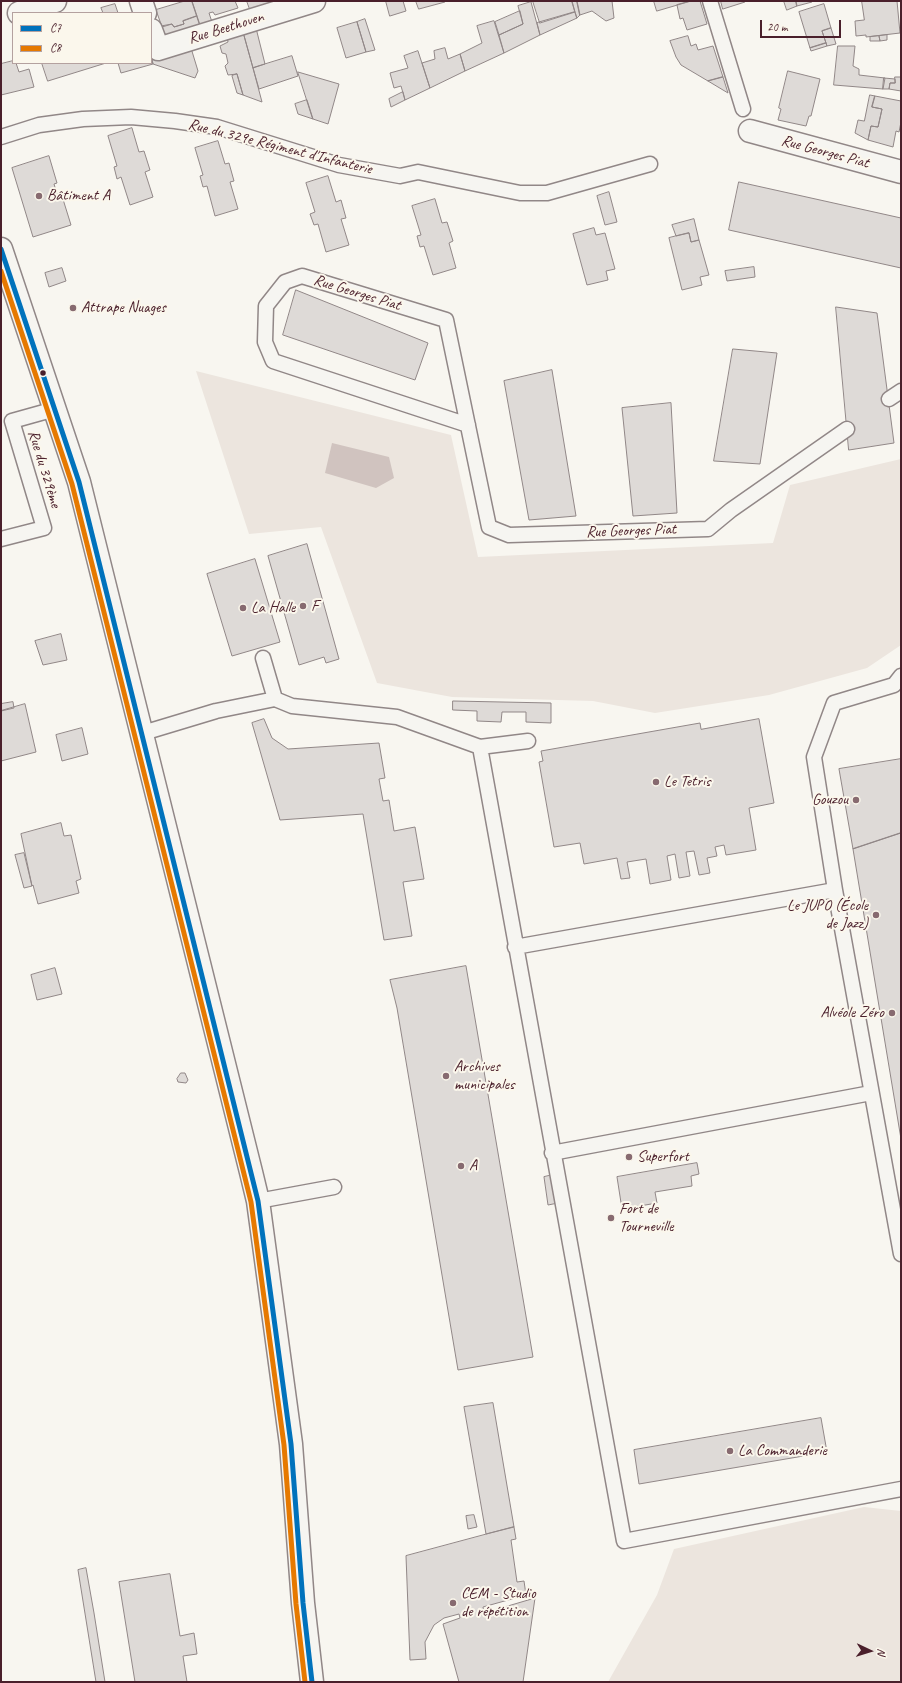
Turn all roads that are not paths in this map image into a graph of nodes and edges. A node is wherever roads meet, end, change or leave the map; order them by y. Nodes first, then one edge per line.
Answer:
1 (55, 1) edge
2 (141, 1) edge
3 (314, 1) edge
4 (710, 1) edge
5 (22, 12) edge
6 (145, 12) edge
7 (12, 15) edge
8 (1, 19) edge
9 (152, 33) edge
10 (743, 109) dead end
11 (750, 131) dead end
12 (1, 137) edge
13 (650, 164) dead end
14 (901, 172) edge
15 (1, 249) edge
16 (901, 391) edge
17 (889, 400) dead end
18 (55, 409) junction
19 (468, 425) junction
20 (847, 429) dead end
21 (1, 539) edge
22 (263, 658) dead end
23 (901, 676) edge
24 (275, 699) junction
25 (143, 733) junction
26 (528, 741) dead end
27 (480, 747) junction
28 (835, 890) junction
29 (515, 947) junction
30 (871, 1093) junction
31 (552, 1152) junction
32 (334, 1187) dead end
33 (258, 1201) junction
34 (901, 1254) edge
35 (901, 1489) edge
36 (312, 1682) edge

1 - 5 street
2 - 6 street
3 - 9 street, Rue Beethoven
4 - 10 lane
7 - 8 street
11 - 14 street, Rue Georges Piat
12 - 13 lane, Rue du 329e Régiment d'Infanterie
15 - 18 street
16 - 17 lane
18 - 21 lane, Rue du 329ème
18 - 25 street
19 - 19 lane, Rue Georges Piat
19 - 20 lane, Rue Georges Piat
22 - 24 lane
23 - 28 lane
24 - 25 lane
24 - 27 lane
25 - 33 street
26 - 27 lane
27 - 29 lane
28 - 29 lane
28 - 30 lane
29 - 31 lane
30 - 31 lane
30 - 34 lane
31 - 35 lane
32 - 33 lane
33 - 36 street

